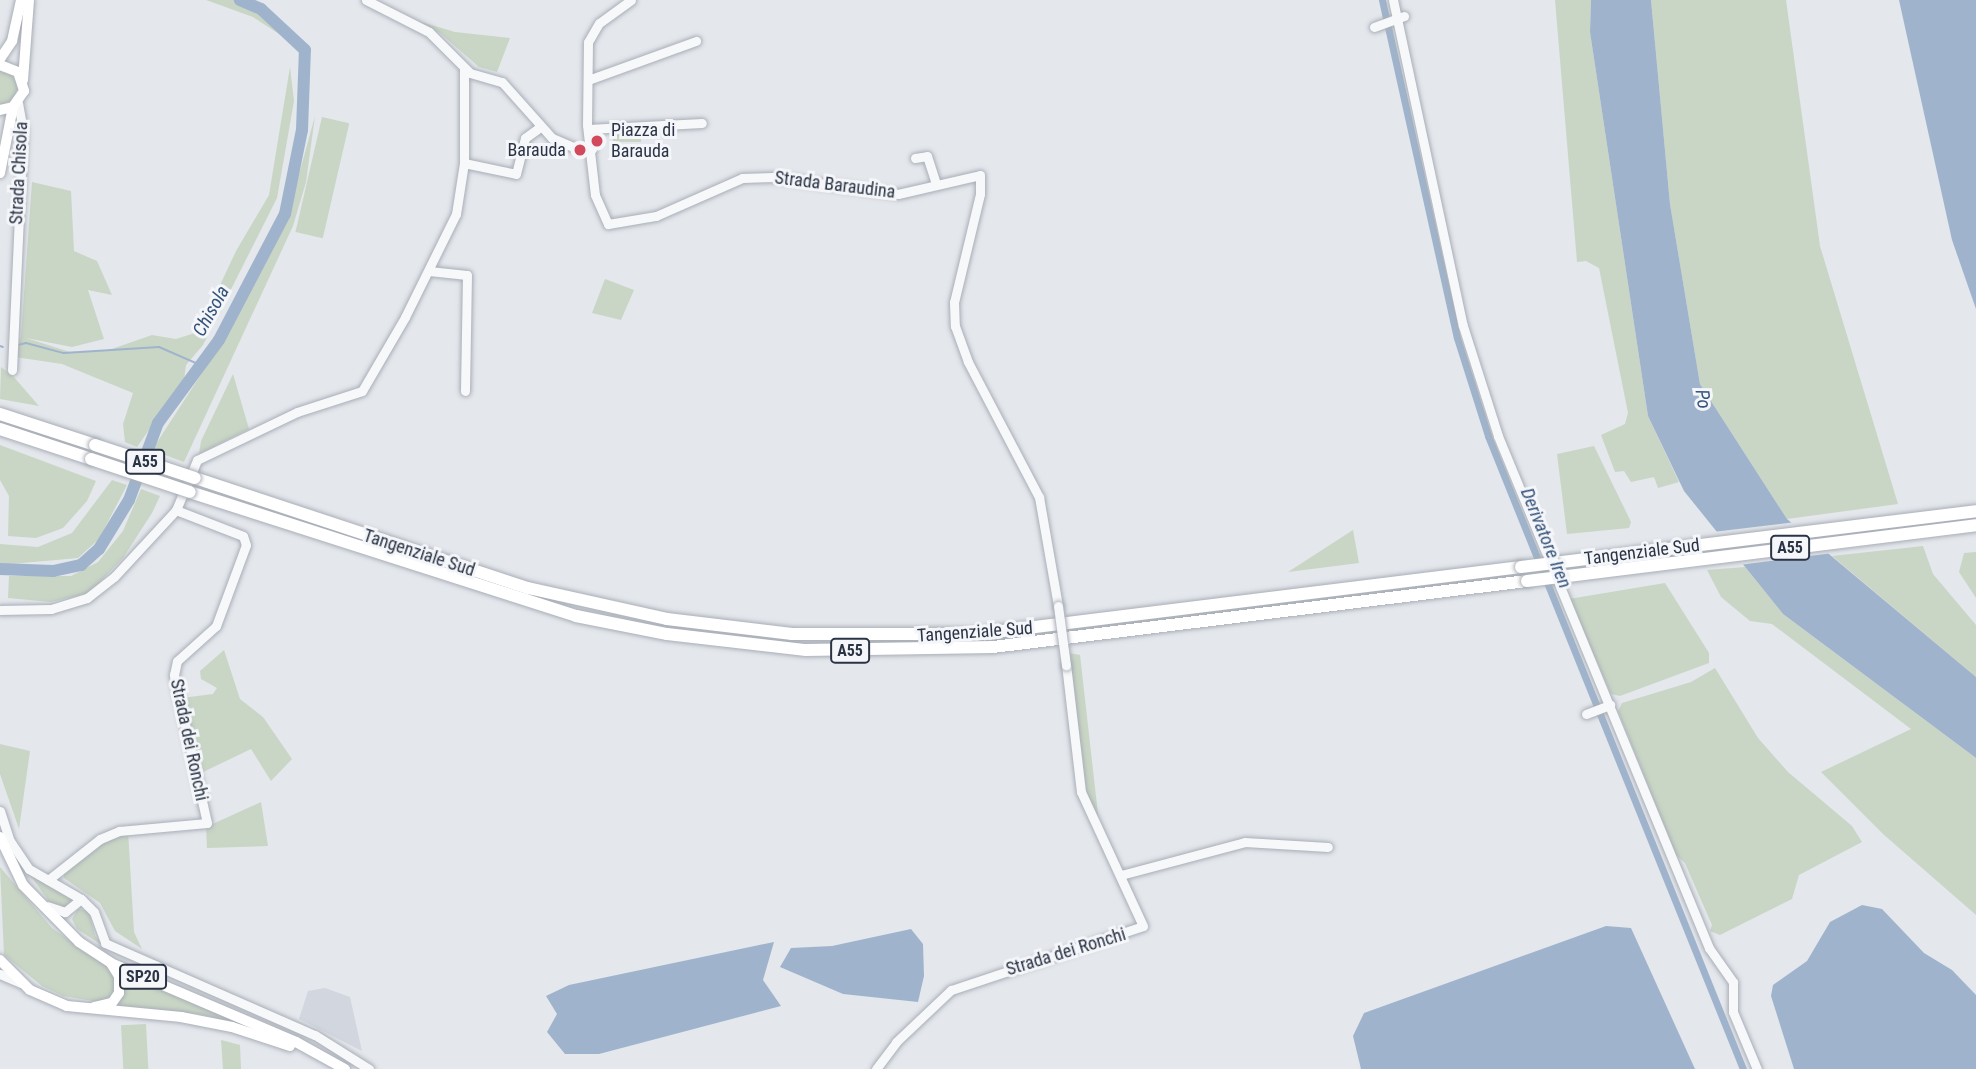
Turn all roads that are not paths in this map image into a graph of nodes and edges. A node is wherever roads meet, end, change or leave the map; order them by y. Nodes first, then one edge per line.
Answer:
1 (21, 0) edge
2 (29, 0) edge
3 (366, 0) edge
4 (631, 0) edge
5 (1393, 0) edge
6 (1398, 20) junction
7 (1374, 27) dead end
8 (696, 41) dead end
9 (0, 59) edge
10 (0, 65) edge
11 (464, 68) junction
12 (23, 80) junction
13 (588, 80) junction
14 (15, 105) junction
15 (0, 110) edge
16 (702, 122) dead end
17 (539, 128) junction
18 (588, 129) junction
19 (592, 149) junction
20 (915, 158) dead end
21 (464, 163) junction
22 (0, 173) edge
23 (980, 175) joint
24 (936, 183) junction
25 (429, 271) junction
26 (12, 370) dead end
27 (465, 391) dead end
28 (0, 414) edge
29 (0, 429) edge
30 (176, 510) junction
31 (1976, 511) edge
32 (1976, 525) edge
33 (2, 609) edge
34 (1610, 705) junction
35 (1586, 714) dead end
36 (0, 811) edge
37 (0, 837) edge
38 (1328, 847) dead end
39 (0, 864) edge
40 (17, 874) junction
41 (1121, 875) junction
42 (48, 880) junction
43 (81, 899) junction
44 (36, 901) junction
45 (71, 909) junction
46 (86, 947) junction
47 (0, 960) edge
48 (111, 963) junction
49 (0, 974) edge
50 (23, 984) junction
51 (67, 1006) junction
52 (332, 1062) junction
53 (345, 1069) edge
54 (369, 1069) edge
55 (876, 1069) edge
56 (1757, 1069) edge

1 - 9 main road
2 - 12 main road
3 - 11 street
4 - 13 street
5 - 6 street
6 - 7 street
6 - 34 street
8 - 13 street
10 - 12 main road
11 - 17 street
11 - 21 street
12 - 14 main road
13 - 18 street
14 - 15 main road
14 - 22 main road
14 - 26 street, Strada Chisola
16 - 18 street
17 - 19 street
17 - 21 street
18 - 19 street
19 - 24 street, Strada Baraudina
20 - 24 street
21 - 25 street
23 - 24 street, Strada Baraudina
23 - 41 street, Strada dei Ronchi, bridge
25 - 27 street
25 - 30 street
28 - 31 highway, Tangenziale Sud / A55, bridge
29 - 32 highway, Tangenziale Sud / A55, bridge
30 - 33 street
30 - 42 street, Strada dei Ronchi
34 - 35 street
34 - 56 street
36 - 42 street
37 - 40 main road, SP20
38 - 41 street
39 - 40 main road, SP20
40 - 44 main road, SP20
41 - 55 street, Strada dei Ronchi
42 - 43 street
43 - 45 street
43 - 54 street
44 - 45 street
44 - 46 main road, SP20
45 - 46 street
46 - 48 main road, SP20
47 - 50 main road, SP20
48 - 51 main road, SP20
48 - 52 main road, SP20
49 - 50 street
50 - 51 main road, SP20
51 - 52 main road, SP20
52 - 53 main road, SP20

